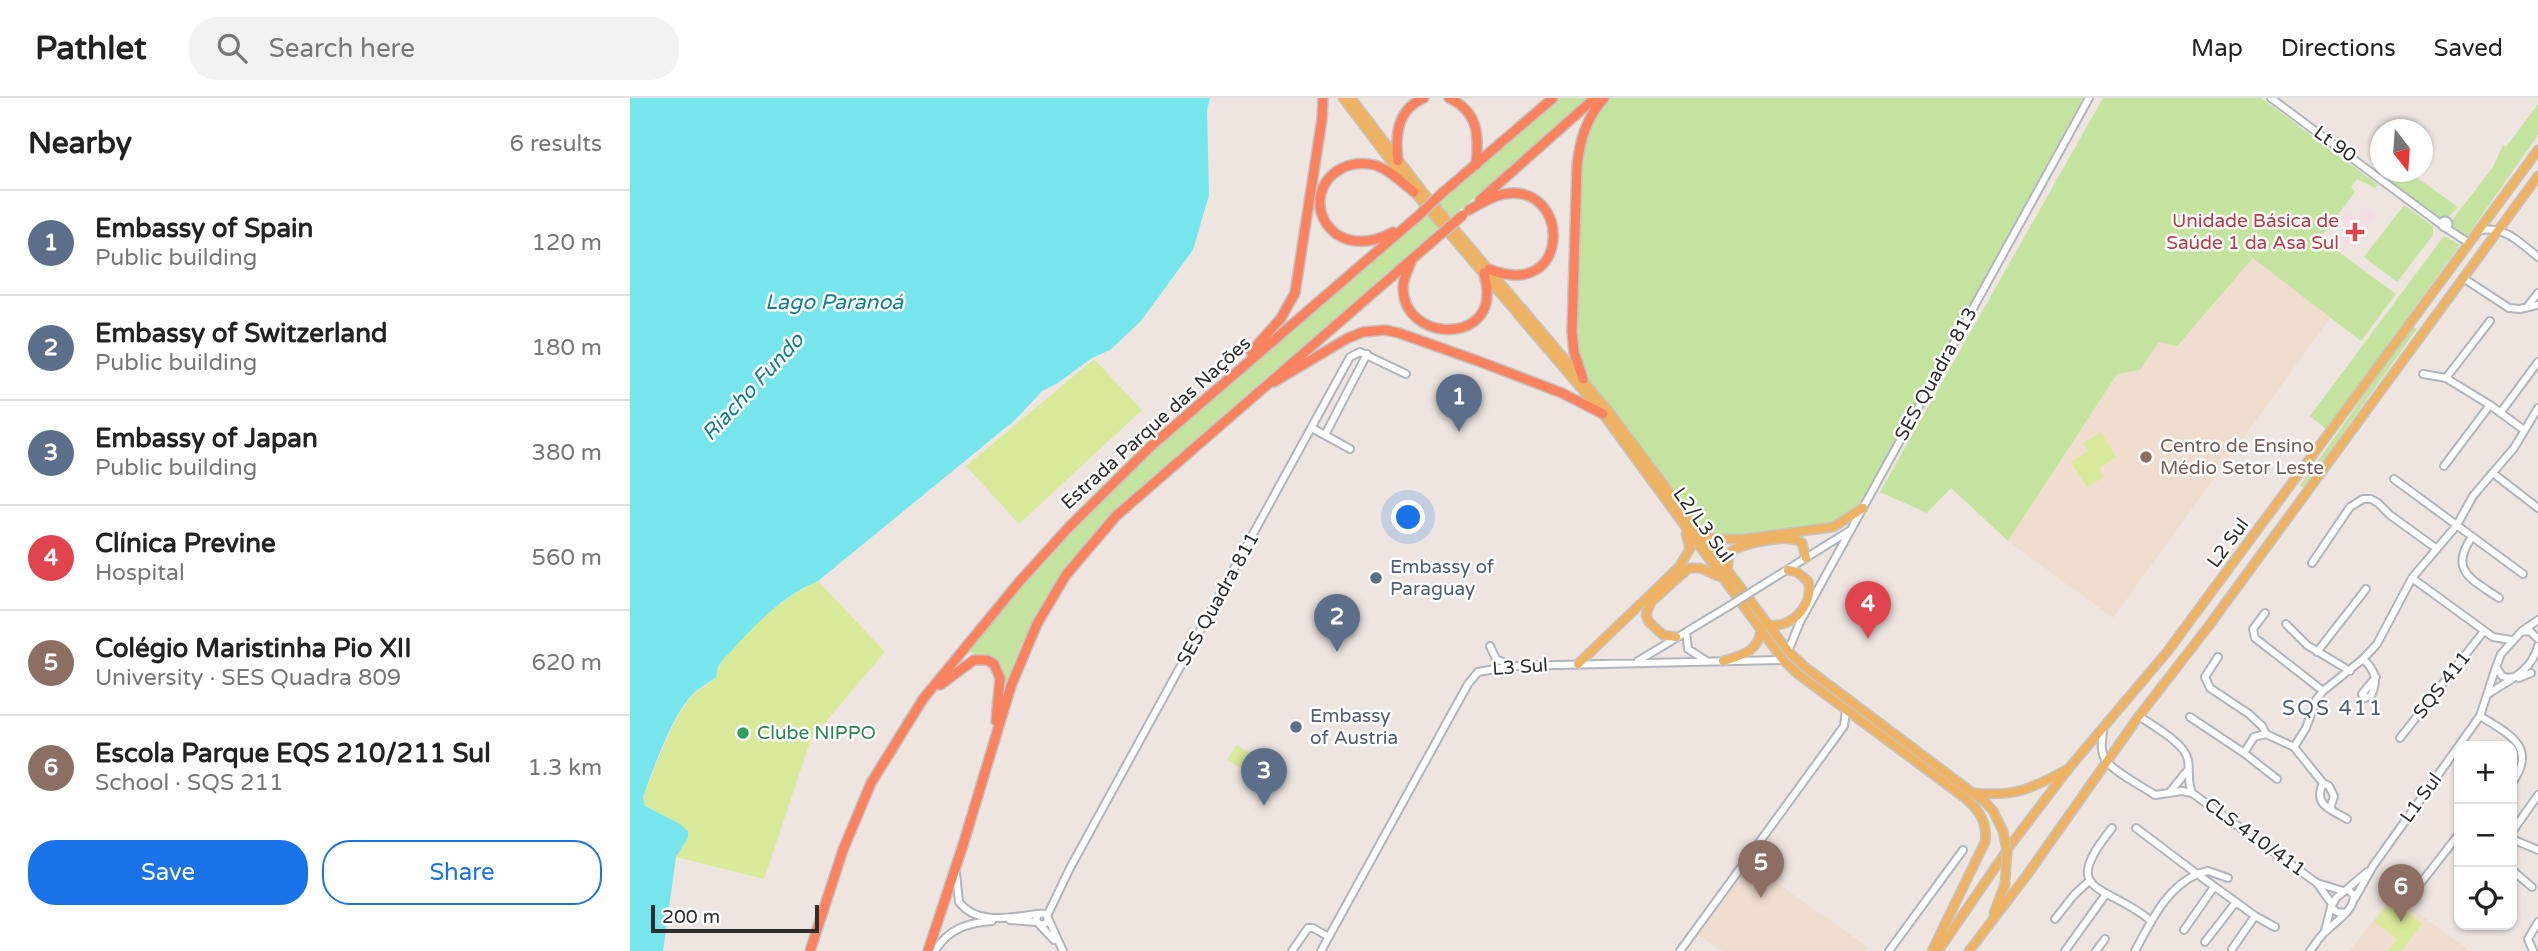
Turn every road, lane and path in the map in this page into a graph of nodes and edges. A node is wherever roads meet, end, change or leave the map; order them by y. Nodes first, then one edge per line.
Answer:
1 (1323, 98) edge
2 (1343, 98) edge
3 (1351, 98) edge
4 (1424, 98) edge
5 (1450, 98) edge
6 (1553, 98) edge
7 (1595, 98) edge
8 (1604, 98) edge
9 (2089, 98) edge
10 (2271, 98) edge
11 (2538, 150) edge
12 (1398, 161) junction
13 (1476, 164) junction
14 (2525, 167) junction
15 (2538, 176) edge
16 (2515, 180) junction
17 (2527, 190) junction
18 (1414, 192) junction
19 (1466, 213) junction
20 (1416, 218) junction
21 (2499, 229) junction
22 (2478, 231) junction
23 (2469, 243) junction
24 (2538, 257) edge
25 (1413, 258) junction
26 (1486, 271) junction
27 (2463, 278) junction
28 (2538, 293) edge
29 (2426, 304) junction
30 (2538, 305) edge
31 (2526, 308) junction
32 (2438, 313) junction
33 (2415, 318) junction
34 (2490, 321) dead end
35 (2427, 326) junction
36 (1367, 354) junction
37 (2538, 362) edge
38 (1406, 374) dead end
39 (2423, 374) dead end
40 (2446, 378) junction
41 (1583, 379) junction
42 (1227, 380) junction
43 (1260, 389) junction
44 (2490, 405) junction
45 (2538, 408) edge
46 (2501, 412) junction
47 (1603, 414) junction
48 (1312, 428) junction
49 (2524, 430) junction
50 (1325, 435) junction
51 (1350, 449) dead end
52 (2444, 466) dead end
53 (2494, 474) junction
54 (2296, 479) junction
55 (2394, 480) dead end
56 (2310, 486) junction
57 (2283, 495) junction
58 (2296, 505) junction
59 (1863, 508) junction
60 (2538, 508) edge
61 (1687, 524) junction
62 (2456, 525) junction
63 (1850, 530) junction
64 (2472, 537) junction
65 (2437, 549) junction
66 (1806, 558) junction
67 (2312, 563) dead end
68 (1788, 570) junction
69 (1723, 574) junction
70 (2523, 574) dead end
71 (2412, 578) junction
72 (2366, 589) dead end
73 (2499, 598) dead end
74 (2265, 613) dead end
75 (2538, 621) edge
76 (2286, 624) dead end
77 (1763, 627) junction
78 (2484, 631) junction
79 (1686, 632) junction
80 (2521, 632) junction
81 (1676, 637) junction
82 (2493, 637) junction
83 (2538, 639) edge
84 (2511, 640) junction
85 (1490, 646) dead end
86 (2538, 646) edge
87 (2167, 652) junction
88 (2318, 652) junction
89 (2501, 654) junction
90 (1785, 656) junction
91 (2218, 657) dead end
92 (2363, 659) junction
93 (2536, 660) edge
94 (1707, 661) junction
95 (1723, 661) junction
96 (1636, 662) junction
97 (1578, 664) junction
98 (2178, 665) junction
99 (1512, 666) junction
100 (2496, 667) junction
101 (2154, 670) junction
102 (2350, 671) junction
103 (2522, 673) junction
104 (2535, 674) edge
105 (2376, 677) dead end
106 (2514, 677) junction
107 (2167, 679) junction
108 (2505, 683) junction
109 (2323, 691) junction
110 (2488, 694) junction
111 (923, 699) junction
112 (1846, 710) junction
113 (2139, 716) junction
114 (2480, 716) junction
115 (2190, 717) dead end
116 (1860, 720) junction
117 (1844, 726) junction
118 (2103, 731) junction
119 (2266, 734) junction
120 (2400, 738) dead end
121 (993, 740) junction
122 (2516, 741) edge
123 (2517, 743) edge
124 (2294, 747) junction
125 (2244, 753) junction
126 (2107, 762) junction
127 (2070, 768) junction
128 (2188, 770) junction
129 (2517, 776) edge
130 (2277, 779) dead end
131 (2323, 782) junction
132 (1973, 793) junction
133 (2192, 793) junction
134 (2169, 794) junction
135 (2538, 795) edge
136 (2330, 809) junction
137 (2347, 819) dead end
138 (2517, 825) edge
139 (2112, 828) dead end
140 (2136, 828) dead end
141 (2454, 840) edge
142 (2517, 841) edge
143 (1963, 850) dead end
144 (2538, 850) edge
145 (2373, 866) junction
146 (955, 869) junction
147 (2197, 874) junction
148 (2517, 874) edge
149 (2228, 878) dead end
150 (2366, 878) junction
151 (2089, 881) junction
152 (2317, 883) junction
153 (2420, 884) dead end
154 (2214, 887) junction
155 (2532, 887) dead end
156 (2345, 890) junction
157 (2106, 894) junction
158 (2355, 898) junction
159 (2236, 902) junction
160 (2332, 905) junction
161 (2345, 913) junction
162 (2255, 916) junction
163 (1041, 918) junction
164 (2055, 919) dead end
165 (2150, 920) junction
166 (2339, 920) junction
167 (2538, 922) edge
168 (2275, 927) dead end
169 (2184, 930) dead end
170 (2324, 933) junction
171 (1982, 934) junction
172 (1329, 937) junction
173 (2105, 939) dead end
174 (2205, 942) dead end
175 (1061, 948) edge
176 (2232, 949) dead end
177 (810, 951) edge
178 (928, 951) edge
179 (934, 951) edge
180 (1292, 951) edge
181 (1321, 951) edge
182 (1679, 951) edge
183 (1889, 951) edge
184 (1932, 951) edge
185 (1938, 951) edge
186 (1969, 951) edge
187 (2065, 951) edge
188 (2096, 951) edge
189 (2135, 951) edge
190 (2310, 951) edge
191 (2533, 951) edge

1 - 42 highway
2 - 18 main road, L2/L3 Sul
3 - 12 main road, L2/L3 Sul
4 - 12 highway
5 - 13 highway
6 - 13 highway, Estrada Parque das Nações
7 - 19 highway
8 - 41 highway
9 - 59 street, SES Quadra 813
10 - 23 street, Lt 90
11 - 14 main road, L2 Sul
12 - 26 main road, L2/L3 Sul
13 - 20 highway, Estrada Parque das Nações, bridge
14 - 15 main road
14 - 16 main road, L2 Sul
15 - 17 main road, L2 Sul
16 - 17 main road
16 - 22 main road, L2 Sul
17 - 21 main road, L2 Sul
18 - 20 highway
18 - 26 main road, L2/L3 Sul
19 - 25 highway, bridge
19 - 26 highway
20 - 42 highway, Estrada Parque das Nações
21 - 22 street
21 - 24 street
21 - 27 main road, L2 Sul
22 - 23 main road, L2 Sul
23 - 29 main road, L2 Sul
25 - 26 highway
25 - 43 highway
26 - 41 main road, L2/L3 Sul
26 - 47 main road, L2/L3 Sul
27 - 31 street
27 - 32 main road, L2 Sul
28 - 31 street
29 - 32 main road
29 - 33 main road, L2 Sul
30 - 31 street
32 - 35 main road, L2 Sul
33 - 35 main road
33 - 54 main road, L2 Sul
34 - 40 street
35 - 56 main road, L2 Sul
36 - 38 street
36 - 48 street, SES Quadra 811
36 - 50 street
37 - 46 street
39 - 40 street
40 - 44 street
41 - 61 main road, L2/L3 Sul
42 - 111 highway, Estrada Parque das Nações
43 - 47 highway
43 - 121 highway
44 - 46 street
44 - 52 street
45 - 49 street
46 - 49 street
47 - 61 main road, L2/L3 Sul
48 - 50 street
48 - 163 street, SES Quadra 811
49 - 53 street
50 - 51 street
53 - 60 street
53 - 62 street
54 - 56 main road
54 - 57 main road, L2 Sul
55 - 62 street
56 - 58 main road, L2 Sul
57 - 58 main road
57 - 87 main road, L2 Sul
58 - 98 main road, L2 Sul
59 - 61 main road
59 - 63 street, SES Quadra 813
61 - 69 main road, L2/L3 Sul
61 - 97 main road
62 - 64 street
62 - 65 street
63 - 66 street
63 - 90 street, SES Quadra 813
64 - 70 street
64 - 73 street
65 - 67 street
65 - 71 street
66 - 68 street
66 - 69 main road
68 - 77 main road
68 - 79 street, bridge
69 - 77 main road, L2/L3 Sul
69 - 81 main road
71 - 78 street
71 - 92 street
72 - 88 street
74 - 109 street
75 - 80 street
76 - 88 street
77 - 90 main road, L2/L3 Sul
77 - 95 main road
78 - 82 street
78 - 120 street, SQS 411
79 - 81 street
79 - 94 street
80 - 83 street
80 - 84 street, L1 Sul
81 - 96 street
82 - 84 street
82 - 89 street
84 - 89 street, L1 Sul
85 - 99 street
86 - 93 street
87 - 98 main road
87 - 101 main road, L2 Sul
88 - 102 street
89 - 100 street, L1 Sul
90 - 95 street, L3 Sul
90 - 112 main road, L2/L3 Sul
90 - 132 main road, L2/L3 Sul
91 - 119 street
92 - 102 street
92 - 105 street
93 - 103 street
94 - 95 street, L3 Sul
94 - 96 street, L3 Sul
96 - 97 street, L3 Sul
97 - 99 street, L3 Sul
98 - 107 main road, L2 Sul
99 - 172 street, L3 Sul
100 - 106 street
100 - 110 street, L1 Sul
101 - 107 main road
101 - 118 main road, L2 Sul
102 - 109 street
103 - 104 street
103 - 106 street
104 - 108 street
106 - 108 street
107 - 113 main road, L2 Sul
108 - 110 street
109 - 124 street
110 - 114 street, L1 Sul
111 - 121 highway
111 - 177 highway, Estrada Parque das Nações
112 - 116 main road, L2/L3 Sul
112 - 117 street
113 - 126 main road, L2 Sul
113 - 128 street
114 - 122 street
114 - 145 street, L1 Sul
115 - 125 street
116 - 117 street
116 - 184 main road, L2/L3 Sul
117 - 182 street
118 - 126 street
118 - 127 main road, L2 Sul
119 - 124 street
119 - 125 street
121 - 146 highway
123 - 129 street
124 - 131 street
125 - 130 street
126 - 134 street
126 - 171 main road, L2 Sul
127 - 132 main road
127 - 185 main road, L2 Sul
128 - 133 street
128 - 134 street
131 - 136 street
131 - 136 street
132 - 171 main road, L2/L3 Sul, bridge
133 - 134 street
133 - 152 street, CLS 410/411
135 - 138 street
136 - 137 street
139 - 151 street
140 - 147 street
141 - 153 street
142 - 144 street
143 - 183 street
145 - 150 street, L1 Sul
145 - 156 street, L1 Sul
146 - 163 street
146 - 178 highway
147 - 149 street
147 - 154 street
147 - 165 street
148 - 155 street
150 - 158 street, L1 Sul
150 - 166 street
151 - 157 street
151 - 164 street
152 - 156 street, CLS 410/411
152 - 160 street, CLS 410/411
154 - 159 street
154 - 169 street
156 - 158 street
156 - 160 street, L1 Sul
157 - 165 street
157 - 187 street
158 - 161 street, L1 Sul
159 - 162 street
159 - 174 street
160 - 161 street
160 - 170 street
161 - 166 street
162 - 168 street
162 - 176 street
163 - 175 street
163 - 179 street
165 - 189 street
166 - 170 street
167 - 191 street
170 - 190 street
171 - 186 main road, L2 Sul
172 - 180 street
172 - 181 street, L3 Sul
173 - 188 street

